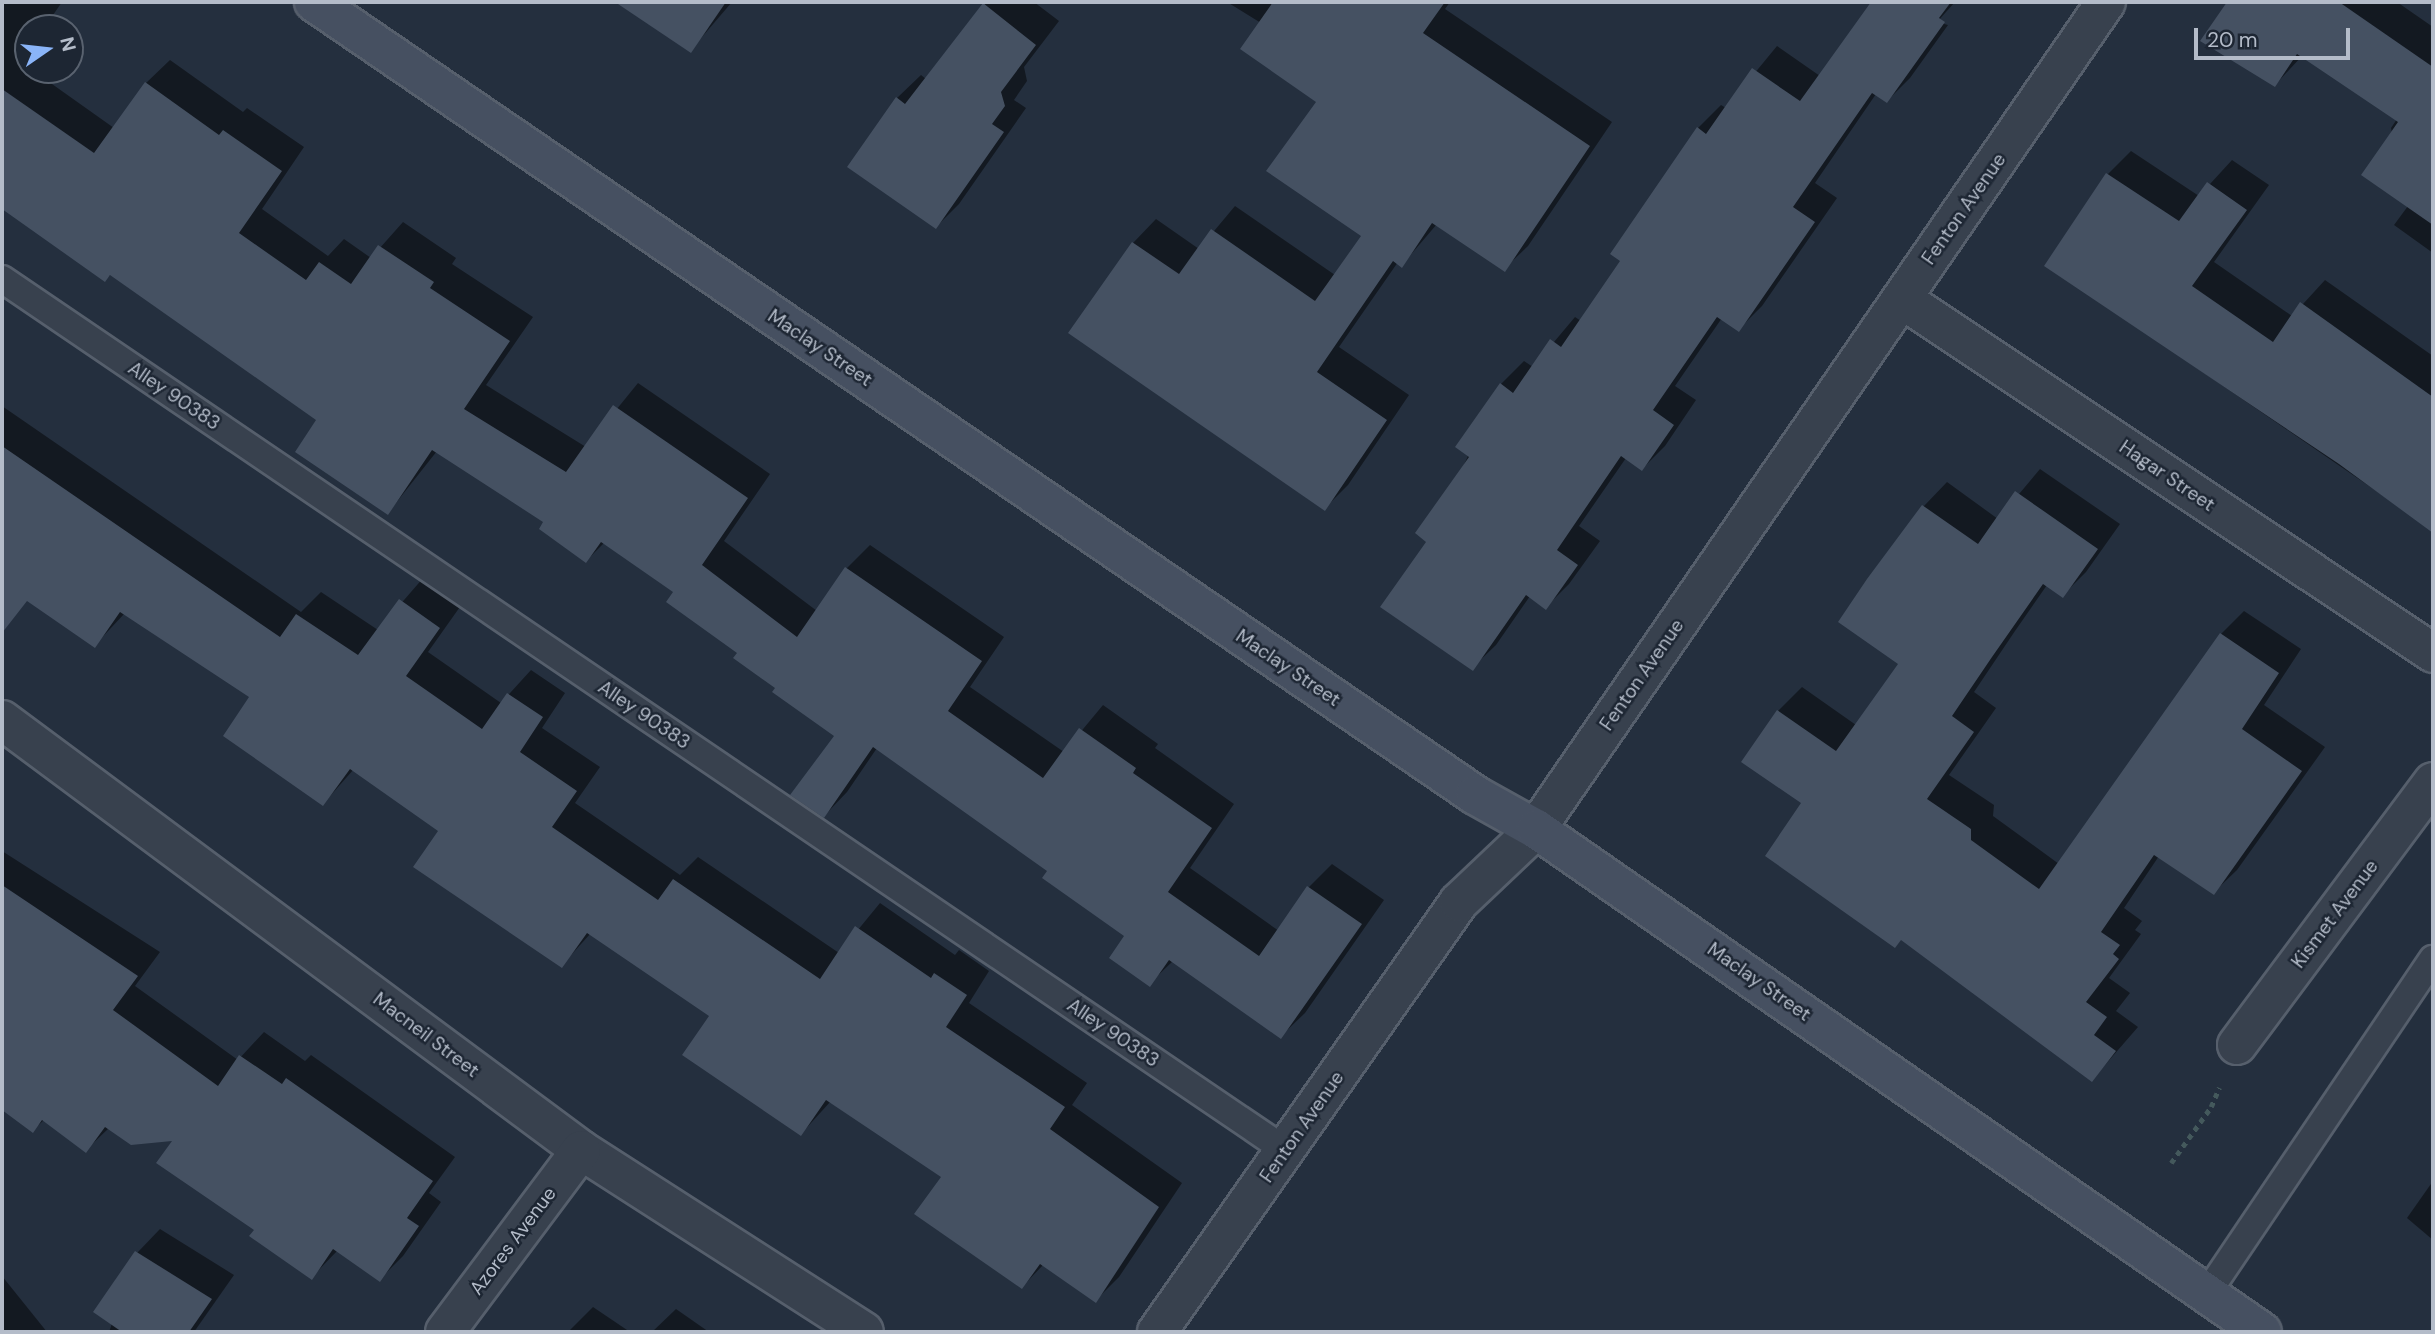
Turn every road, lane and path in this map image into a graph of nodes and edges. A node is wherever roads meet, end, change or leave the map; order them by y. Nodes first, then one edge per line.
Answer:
1 (314, 2) edge
2 (2106, 2) edge
3 (2, 279) edge
4 (1902, 299) junction
5 (2433, 653) edge
6 (2, 720) edge
7 (2433, 782) edge
8 (1536, 829) junction
9 (2433, 959) edge
10 (2237, 1045) joint
11 (581, 1150) junction
12 (1285, 1150) junction
13 (2171, 1163) dead end
14 (2208, 1292) junction
15 (445, 1332) edge
16 (864, 1332) edge
17 (1157, 1332) edge
18 (2262, 1332) edge

1 - 8 street, Maclay Street
2 - 4 street, Fenton Avenue
3 - 12 lane, Alley 90383
4 - 5 street, Hagar Street
4 - 8 street, Fenton Avenue
6 - 11 street, Macneil Street
7 - 10 street, Kismet Avenue
8 - 12 street, Fenton Avenue
8 - 14 street, Maclay Street
9 - 14 lane
10 - 13 path
11 - 15 street, Azores Avenue
11 - 16 street, Macneil Street
12 - 17 street, Fenton Avenue
14 - 18 street, Maclay Street

